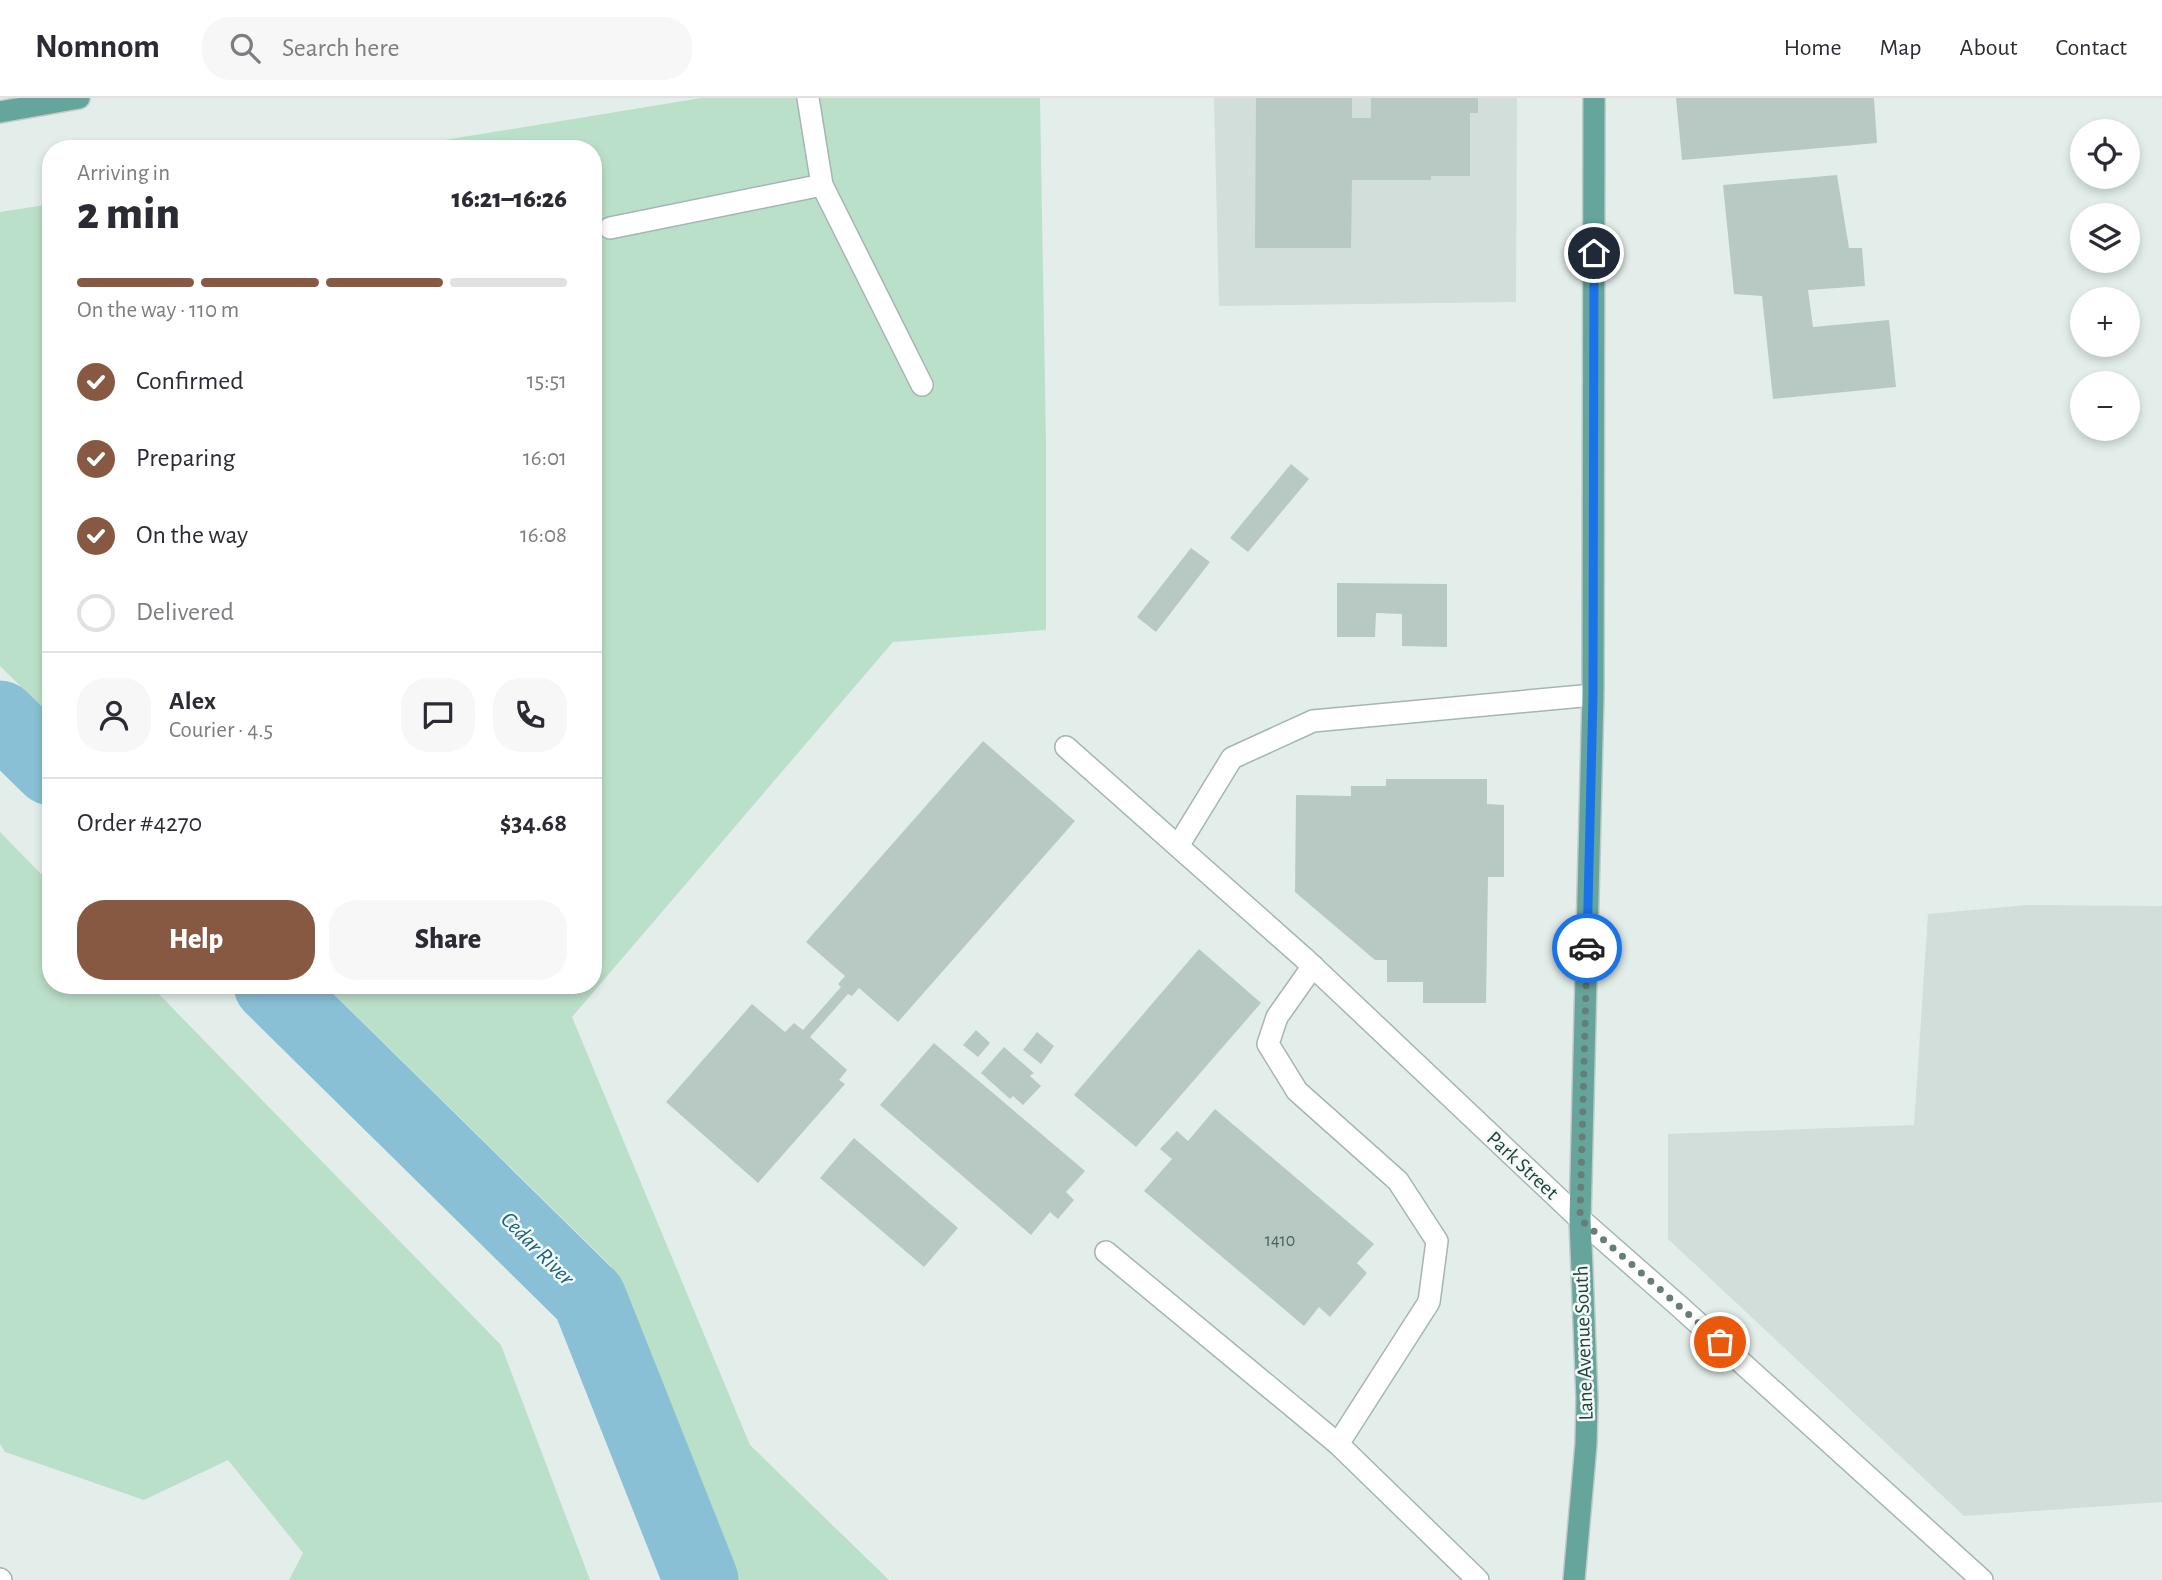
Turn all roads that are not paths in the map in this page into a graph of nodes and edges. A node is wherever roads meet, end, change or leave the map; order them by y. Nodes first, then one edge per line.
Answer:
1 (79, 98) edge
2 (808, 98) edge
3 (1594, 98) edge
4 (0, 112) edge
5 (822, 185) junction
6 (610, 228) dead end
7 (922, 385) dead end
8 (1593, 695) junction
9 (1066, 747) dead end
10 (1178, 846) junction
11 (1313, 966) junction
12 (1580, 1219) junction
13 (1106, 1252) dead end
14 (1338, 1444) junction
15 (1478, 1580) edge
16 (1574, 1580) edge
17 (1982, 1580) edge

1 - 4 main road
2 - 5 street
3 - 8 main road, Lane Avenue South
5 - 6 street
5 - 7 street
8 - 10 street
8 - 12 main road, Lane Avenue South
9 - 10 street, Park Street
10 - 11 street, Park Street
11 - 12 street, Park Street
11 - 14 street
12 - 16 main road, Lane Avenue South
12 - 17 street, Park Street
13 - 14 street
14 - 15 street

